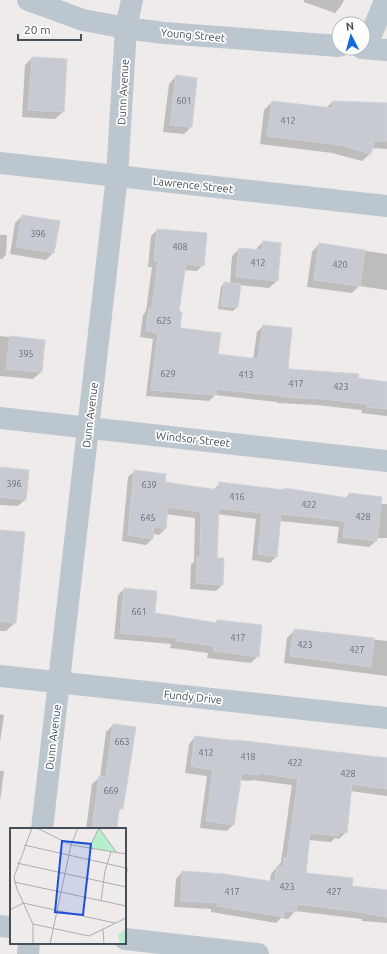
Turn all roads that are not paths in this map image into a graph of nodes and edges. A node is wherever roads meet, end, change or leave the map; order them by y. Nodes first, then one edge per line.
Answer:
1 (28, 0) edge
2 (132, 0) edge
3 (385, 0) edge
4 (126, 28) junction
5 (371, 32) edge
6 (331, 45) edge
7 (371, 49) edge
8 (387, 50) edge
9 (0, 163) edge
10 (118, 176) junction
11 (387, 206) edge
12 (0, 418) edge
13 (88, 428) junction
14 (387, 461) edge
15 (0, 676) edge
16 (59, 683) junction
17 (387, 718) edge
18 (42, 828) edge
19 (0, 926) edge
20 (10, 927) edge
21 (126, 939) edge
22 (29, 944) edge
23 (28, 954) edge
24 (258, 954) edge

1 - 4 street, Young Street
2 - 4 street, Dunn Avenue
3 - 5 street
4 - 6 street, Young Street
4 - 10 street, Dunn Avenue
7 - 8 street
9 - 10 street, Lawrence Street
10 - 11 street, Lawrence Street
10 - 13 street, Dunn Avenue
12 - 13 street, Windsor Street
13 - 14 street, Windsor Street
13 - 16 street, Dunn Avenue
15 - 16 street, Fundy Drive
16 - 17 street, Fundy Drive
16 - 18 street, Dunn Avenue
19 - 20 street
21 - 24 street
22 - 23 street

